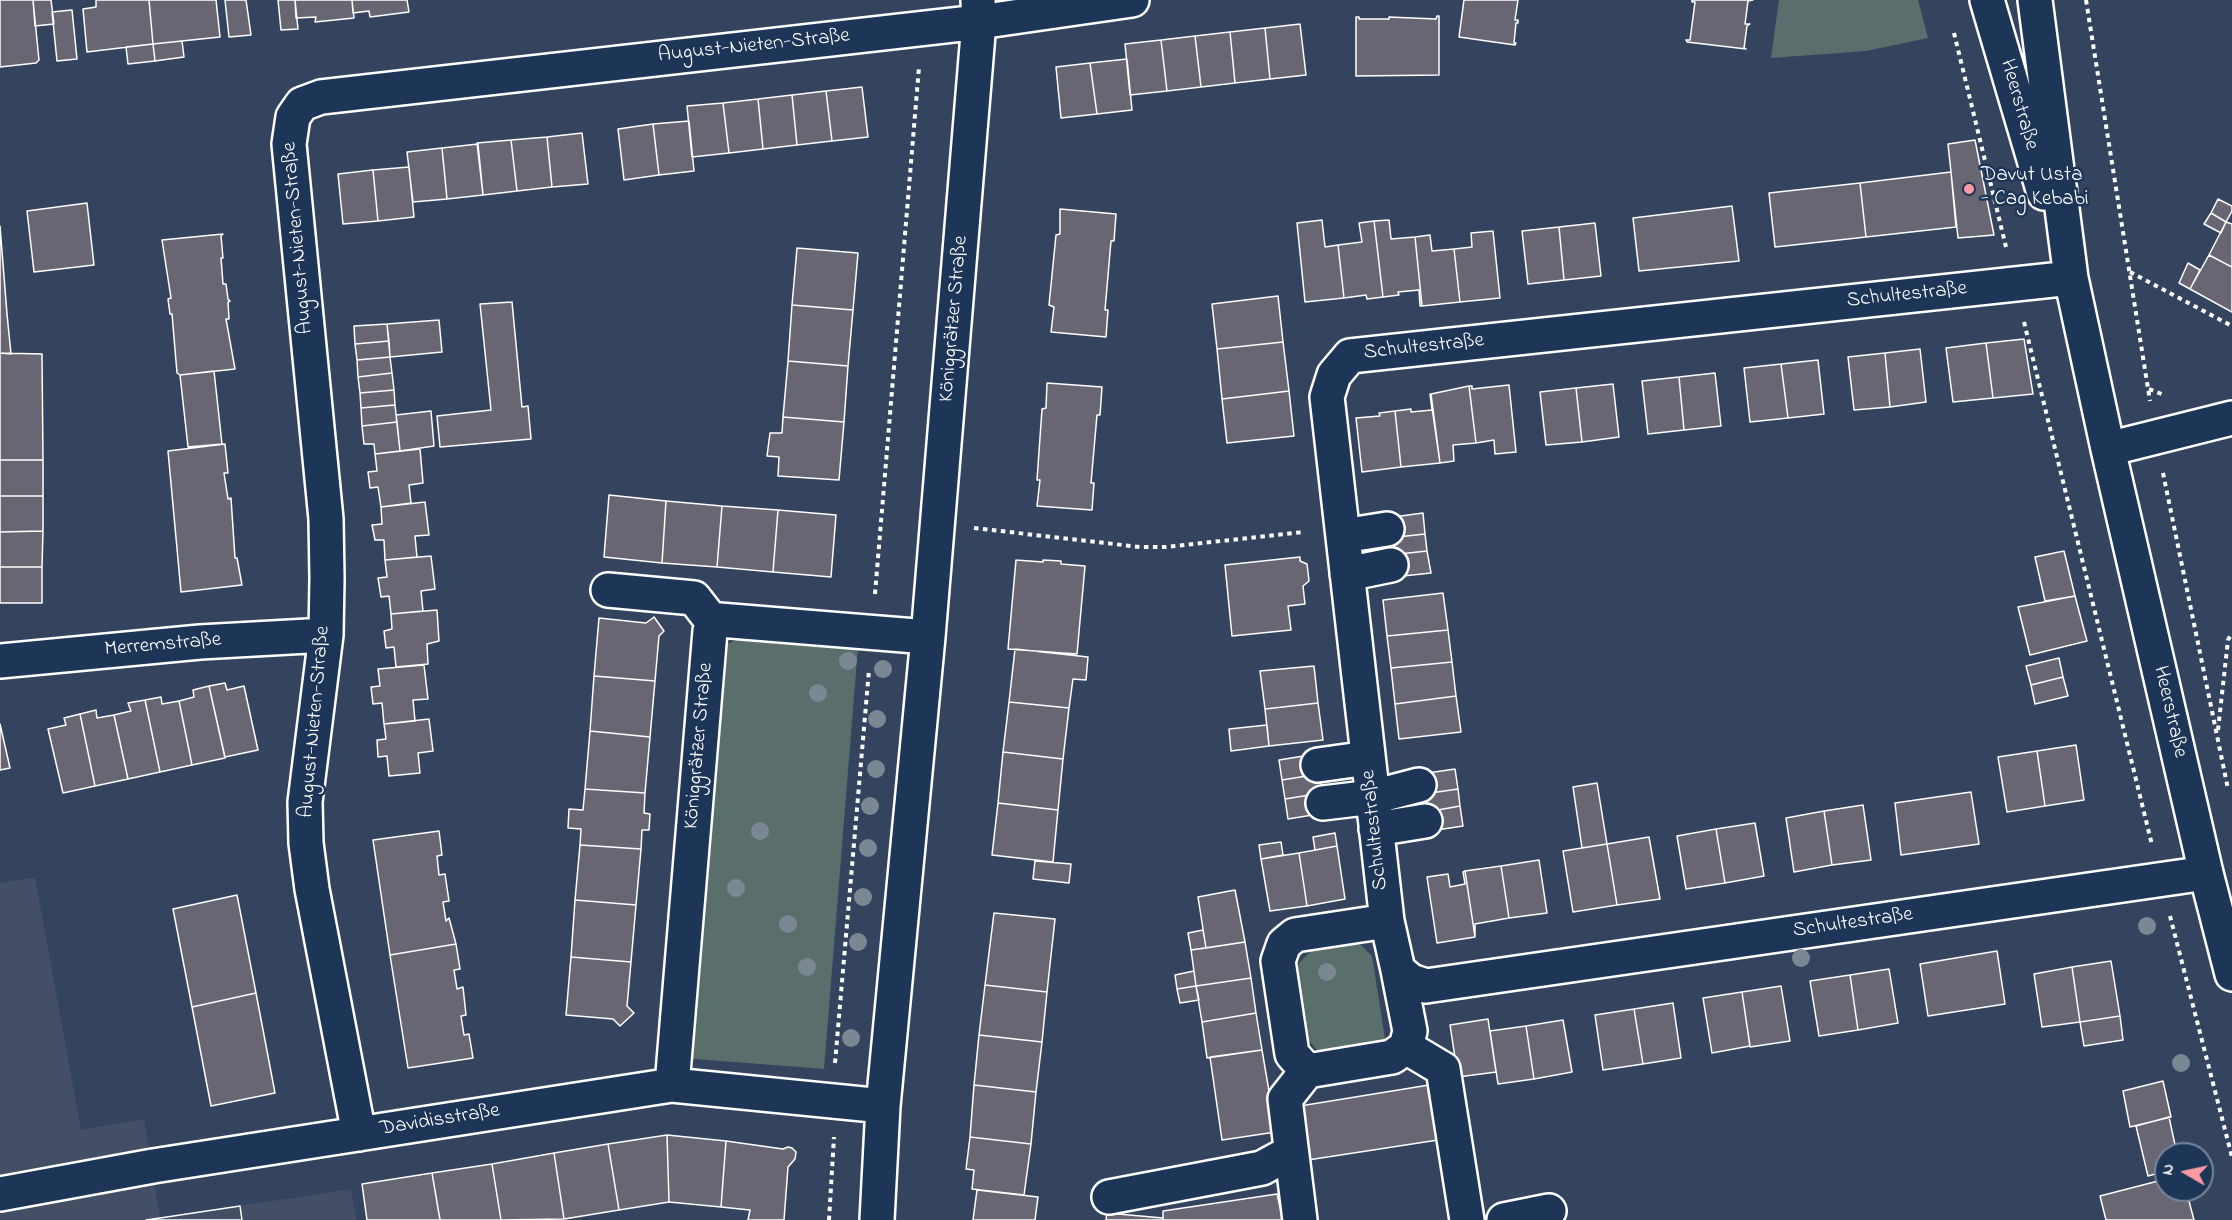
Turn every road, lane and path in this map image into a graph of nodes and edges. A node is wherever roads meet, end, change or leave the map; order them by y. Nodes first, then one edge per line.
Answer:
1 (1132, 0) edge
2 (1987, 0) edge
3 (2035, 0) edge
4 (979, 11) edge
5 (1952, 23) dead end
6 (2129, 272) dead end
7 (2071, 278) junction
8 (2014, 284) junction
9 (2232, 326) edge
10 (2232, 418) edge
11 (2108, 449) junction
12 (974, 528) dead end
13 (1308, 532) dead end
14 (1389, 547) dead end
15 (1345, 555) junction
16 (608, 590) dead end
17 (715, 625) junction
18 (2232, 633) edge
19 (326, 635) junction
20 (928, 637) junction
21 (0, 661) edge
22 (2217, 734) dead end
23 (1320, 784) dead end
24 (1372, 794) junction
25 (1422, 802) dead end
26 (2206, 873) junction
27 (2161, 879) junction
28 (1387, 921) junction
29 (1398, 970) junction
30 (2232, 974) edge
31 (1406, 1047) junction
32 (1307, 1071) junction
33 (672, 1085) junction
34 (883, 1106) junction
35 (359, 1134) junction
36 (1291, 1152) junction
37 (2232, 1156) edge
38 (0, 1194) edge
39 (1109, 1197) dead end
40 (1549, 1211) dead end
41 (877, 1220) edge
42 (1300, 1220) edge
43 (1467, 1220) edge
44 (1504, 1220) edge

1 - 4 street, August-Nieten-Straße
2 - 7 street, Heerstraße
3 - 7 street, Heerstraße
4 - 19 street, August-Nieten-Straße
4 - 20 street, Königgrätzer Straße
5 - 8 path
6 - 9 path
7 - 8 street, Schultestraße
7 - 11 street, Heerstraße
8 - 15 street, Schultestraße
8 - 27 path
10 - 11 street
11 - 26 street, Heerstraße
12 - 13 path
14 - 15 street
15 - 24 street, Schultestraße
16 - 17 street
17 - 20 street
17 - 33 street, Königgrätzer Straße
18 - 22 path
19 - 21 street, Merremstraße
19 - 35 street, August-Nieten-Straße
20 - 34 street, Königgrätzer Straße
23 - 24 street
24 - 25 street
24 - 28 street, Schultestraße
26 - 27 street, Schultestraße
26 - 30 street, Heerstraße
27 - 29 street, Schultestraße
27 - 37 path
28 - 29 street, Schultestraße
28 - 32 street
29 - 31 street, Schultestraße
31 - 32 street
31 - 43 street
32 - 36 street
33 - 34 street, Davidisstraße
33 - 35 street, Davidisstraße
34 - 41 street, Königgrätzer Straße
35 - 38 street, Davidisstraße
36 - 39 street
36 - 42 street
40 - 44 street

